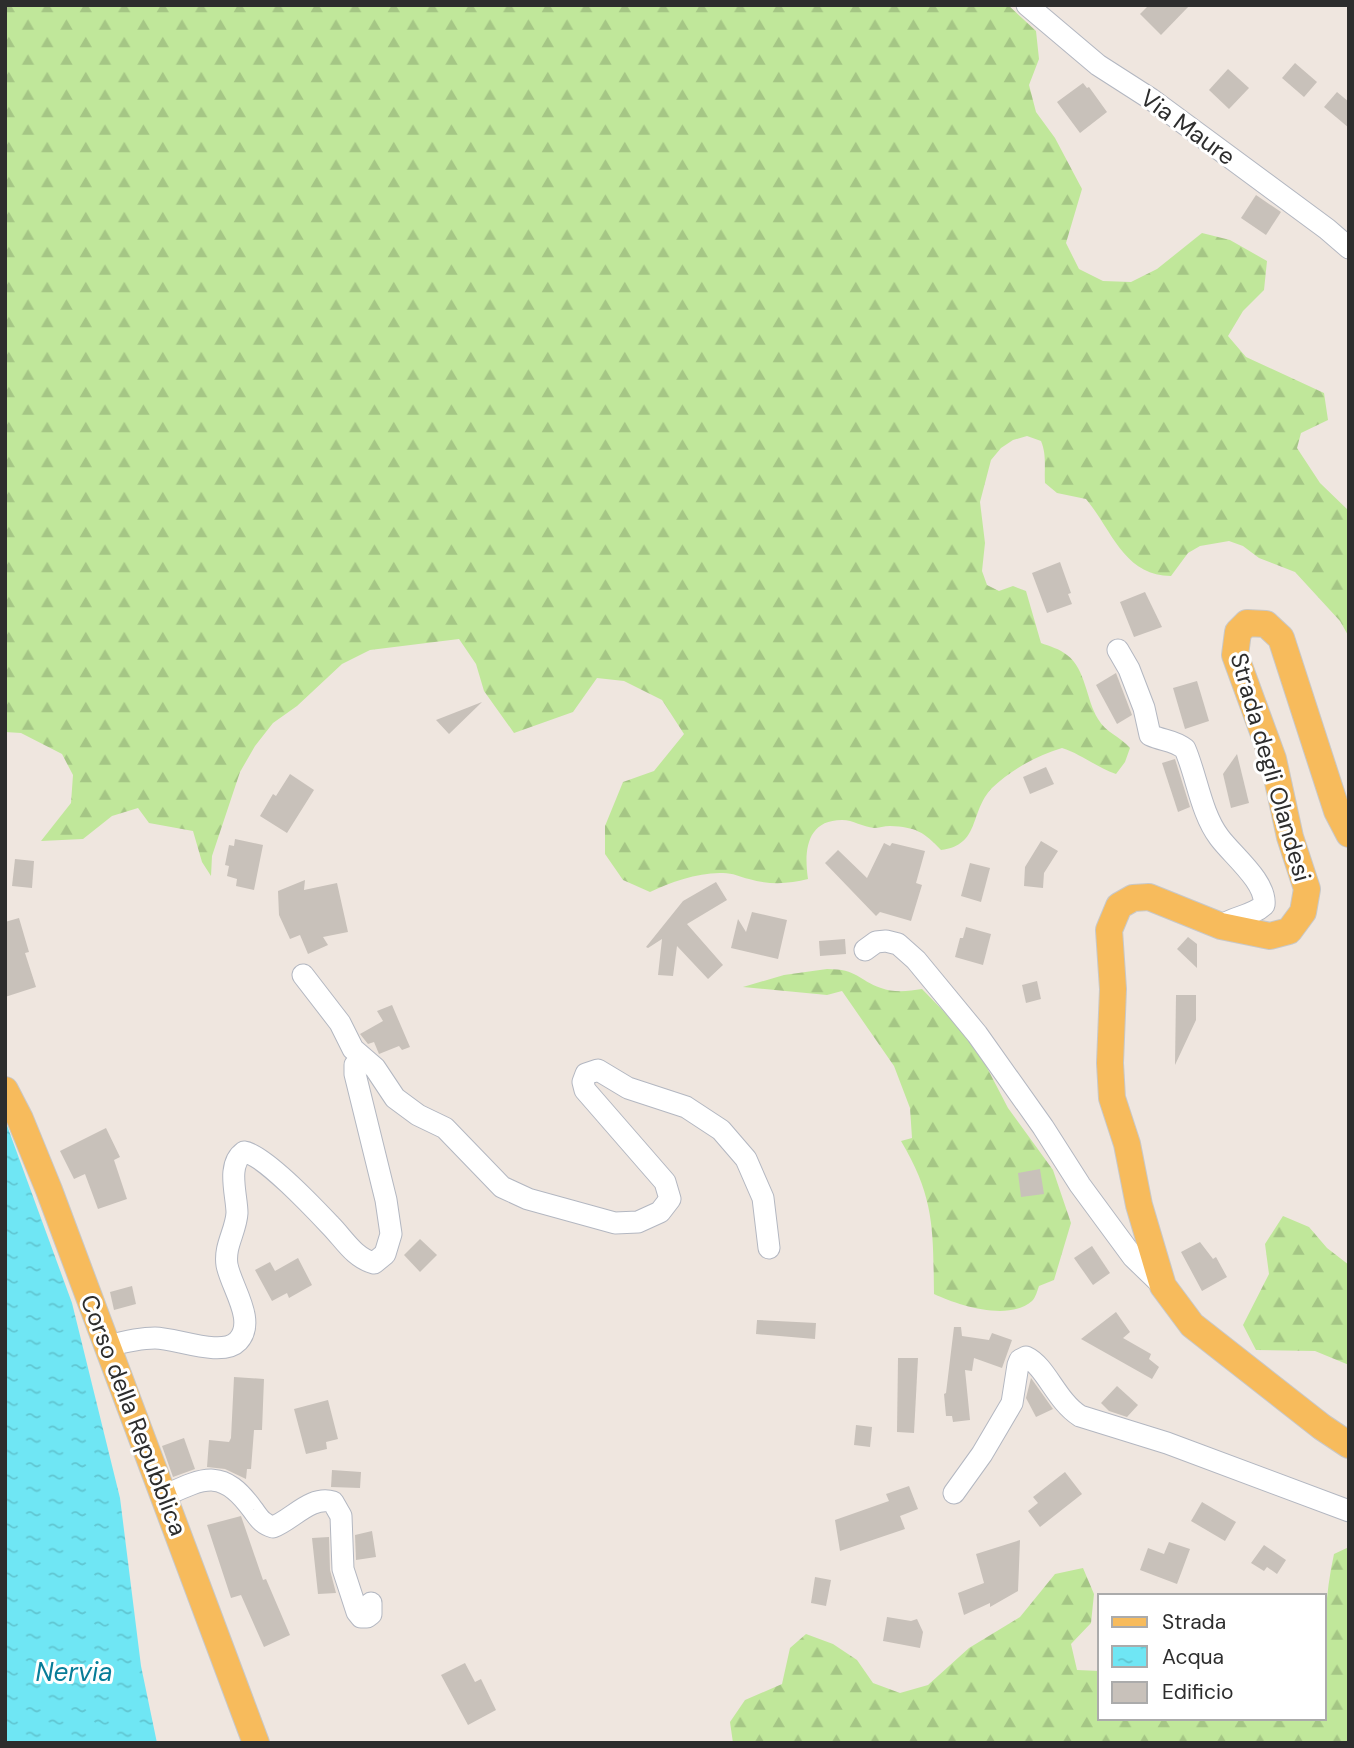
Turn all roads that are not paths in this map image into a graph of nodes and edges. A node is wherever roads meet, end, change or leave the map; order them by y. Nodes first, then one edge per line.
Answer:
1 (1027, 5) edge
2 (1349, 248) edge
3 (1118, 650) dead end
4 (1349, 834) edge
5 (1220, 926) junction
6 (865, 950) dead end
7 (303, 975) dead end
8 (362, 1059) junction
9 (5, 1090) edge
10 (769, 1248) dead end
11 (1163, 1286) junction
12 (108, 1346) junction
13 (1349, 1445) edge
14 (954, 1493) dead end
15 (164, 1496) junction
16 (1349, 1511) edge
17 (371, 1603) dead end
18 (256, 1743) edge

1 - 2 street, Via Maure
3 - 5 street
4 - 5 main road, Strada degli Olandesi
5 - 11 main road, Strada degli Olandesi
6 - 11 street
7 - 8 street
8 - 10 street
8 - 12 street
9 - 12 main road, Corso della Repubblica
11 - 13 main road, Strada degli Olandesi
12 - 15 main road, Corso della Repubblica
14 - 16 street
15 - 17 street
15 - 18 main road, Corso della Repubblica

